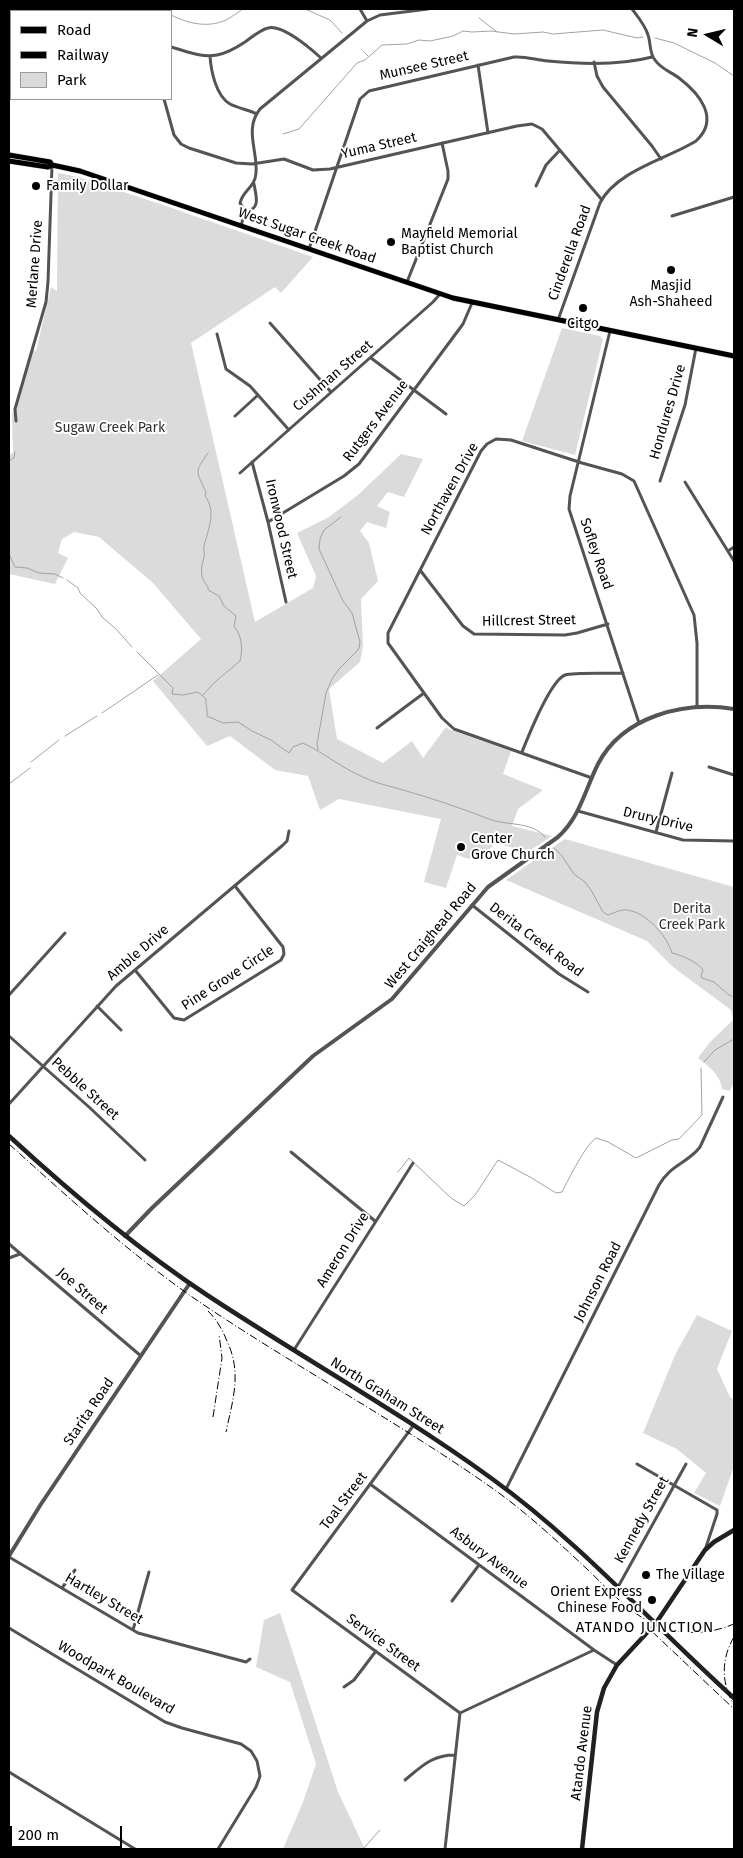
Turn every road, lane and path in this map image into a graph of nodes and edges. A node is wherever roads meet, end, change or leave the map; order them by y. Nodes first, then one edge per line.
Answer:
1 (360, 9) edge
2 (418, 9) edge
3 (428, 9) edge
4 (632, 9) edge
5 (366, 21) junction
6 (172, 46) edge
7 (210, 56) junction
8 (652, 57) junction
9 (321, 58) junction
10 (594, 62) junction
11 (478, 65) junction
12 (164, 100) edge
13 (257, 114) junction
14 (488, 133) junction
15 (442, 143) junction
16 (560, 150) junction
17 (9, 155) edge
18 (661, 159) junction
19 (9, 161) edge
20 (256, 163) junction
21 (52, 165) junction
22 (337, 168) junction
23 (254, 184) junction
24 (536, 186) dead end
25 (734, 197) edge
26 (602, 200) junction
27 (246, 211) junction
28 (672, 216) dead end
29 (241, 226) junction
30 (309, 249) junction
31 (407, 282) junction
32 (440, 294) junction
33 (472, 303) junction
34 (558, 321) junction
35 (270, 323) dead end
36 (610, 331) junction
37 (218, 334) dead end
38 (696, 348) junction
39 (734, 356) edge
40 (370, 358) junction
41 (414, 390) junction
42 (331, 392) junction
43 (258, 395) junction
44 (446, 414) dead end
45 (235, 416) dead end
46 (16, 421) dead end
47 (288, 430) junction
48 (252, 462) junction
49 (578, 462) junction
50 (240, 473) dead end
51 (660, 480) dead end
52 (685, 482) dead end
53 (268, 522) junction
54 (734, 547) edge
55 (728, 551) junction
56 (734, 561) edge
57 (420, 570) junction
58 (286, 602) dead end
59 (608, 624) junction
60 (623, 673) junction
61 (424, 693) junction
62 (697, 707) junction
63 (734, 709) edge
64 (639, 723) junction
65 (377, 728) dead end
66 (522, 752) junction
67 (709, 767) dead end
68 (672, 773) dead end
69 (734, 775) edge
70 (592, 778) junction
71 (578, 811) junction
72 (289, 831) dead end
73 (656, 832) junction
74 (734, 841) edge
75 (235, 886) junction
76 (472, 904) junction
77 (65, 933) dead end
78 (135, 970) junction
79 (588, 992) dead end
80 (9, 994) edge
81 (97, 1006) junction
82 (121, 1030) dead end
83 (9, 1036) edge
84 (42, 1066) junction
85 (723, 1097) dead end
86 (9, 1104) edge
87 (9, 1136) edge
88 (291, 1152) dead end
89 (145, 1160) dead end
90 (413, 1163) dead end
91 (375, 1221) junction
92 (125, 1236) junction
93 (9, 1244) edge
94 (21, 1254) junction
95 (9, 1258) edge
96 (190, 1283) junction
97 (294, 1350) junction
98 (141, 1356) junction
99 (413, 1426) junction
100 (637, 1464) dead end
101 (686, 1464) dead end
102 (370, 1484) junction
103 (674, 1485) junction
104 (506, 1489) junction
105 (734, 1530) edge
106 (705, 1550) junction
107 (9, 1557) edge
108 (479, 1565) junction
109 (75, 1570) dead end
110 (149, 1572) dead end
111 (618, 1586) junction
112 (62, 1588) junction
113 (292, 1590) joint
114 (452, 1601) dead end
115 (656, 1623) junction
116 (9, 1628) edge
117 (133, 1630) junction
118 (594, 1650) junction
119 (376, 1651) junction
120 (250, 1659) dead end
121 (617, 1664) junction
122 (344, 1688) dead end
123 (734, 1698) edge
124 (460, 1714) junction
125 (455, 1755) junction
126 (9, 1772) edge
127 (405, 1780) dead end
128 (135, 1849) edge
129 (218, 1849) edge
130 (445, 1849) edge
131 (582, 1849) edge

1 - 5 street
2 - 3 street
2 - 5 street
4 - 8 street
5 - 9 street
6 - 7 street
7 - 9 street
7 - 13 street
8 - 10 street, Munsee Street
8 - 18 street, Cinderella Road
9 - 13 street
10 - 11 street, Munsee Street
10 - 18 street
11 - 14 street
11 - 22 street, Munsee Street
12 - 20 street, Yuma Street
13 - 20 street
14 - 15 street, Yuma Street
14 - 16 street, Yuma Street
15 - 22 street, Yuma Street
15 - 31 street
16 - 24 street
16 - 26 street, Yuma Street
17 - 21 main road, West Sugar Creek Road
18 - 26 street, Cinderella Road
19 - 21 main road, West Sugar Creek Road
20 - 22 street, Yuma Street
20 - 23 street
21 - 29 main road, West Sugar Creek Road
21 - 46 street, Merlane Drive
22 - 30 street, Munsee Street
23 - 27 street
23 - 27 street
25 - 28 street
26 - 34 street, Cinderella Road
27 - 29 street
29 - 30 main road, West Sugar Creek Road
30 - 31 main road, West Sugar Creek Road
31 - 32 main road, West Sugar Creek Road
32 - 33 main road, West Sugar Creek Road
32 - 40 street, Cushman Street
33 - 34 main road, West Sugar Creek Road
33 - 41 street, Rutgers Avenue
34 - 36 main road, West Sugar Creek Road
35 - 42 street
36 - 38 main road, West Sugar Creek Road
36 - 49 street, Sofley Road
37 - 43 street
38 - 39 main road, West Sugar Creek Road
38 - 51 street, Hondures Drive
40 - 41 street
40 - 42 street, Cushman Street
41 - 44 street
41 - 53 street, Rutgers Avenue
42 - 47 street, Cushman Street
43 - 45 street
43 - 47 street
47 - 48 street, Cushman Street
48 - 50 street, Cushman Street
48 - 53 street, Ironwood Street
49 - 57 street, Northaven Drive
49 - 59 street, Sofley Road
49 - 62 street, Northaven Drive
52 - 55 street
53 - 58 street, Ironwood Street
54 - 55 street
55 - 56 street
57 - 59 street, Hillcrest Street
57 - 61 street, Northaven Drive
59 - 60 street, Sofley Road
60 - 64 street, Sofley Road
60 - 66 street
61 - 65 street
61 - 66 street, Northaven Drive
62 - 63 street, West Craighead Road
62 - 64 street, West Craighead Road
64 - 70 street, West Craighead Road
66 - 70 street, Northaven Drive
67 - 69 street
68 - 73 street
70 - 71 street, West Craighead Road
71 - 73 street, Drury Drive
71 - 76 street, West Craighead Road
72 - 75 street, Amble Drive
73 - 74 street, Drury Drive
75 - 78 street, Amble Drive
75 - 78 street, Pine Grove Circle
76 - 79 street, Derita Creek Road
76 - 92 street, West Craighead Road
77 - 80 street
78 - 81 street, Amble Drive
81 - 82 street
81 - 84 street, Amble Drive
83 - 84 street, Pebble Street
84 - 86 street, Amble Drive
84 - 89 street, Pebble Street
85 - 104 street, Johnson Road
87 - 92 main road, North Graham Street
88 - 91 street
90 - 91 street, Ameron Drive
91 - 97 street, Ameron Drive
92 - 96 main road, North Graham Street
93 - 94 street, Joe Street
94 - 95 street
94 - 98 street, Joe Street
96 - 97 main road, North Graham Street
96 - 98 street, Starita Road
97 - 99 main road, North Graham Street
98 - 107 street, Starita Road
99 - 102 street, Toal Street
99 - 104 main road, North Graham Street
100 - 103 street
101 - 103 street, Kennedy Street
102 - 108 street, Asbury Avenue
102 - 113 street, Toal Street
103 - 106 street
103 - 111 street, Kennedy Street
104 - 111 main road, North Graham Street
105 - 106 main road, Atando Avenue
106 - 115 main road, Atando Avenue
107 - 112 street, Hartley Street
108 - 114 street
108 - 118 street, Asbury Avenue
109 - 112 street
110 - 117 street
111 - 115 main road, North Graham Street
112 - 117 street, Hartley Street
113 - 119 street, Service Street
115 - 121 main road, Atando Avenue
115 - 123 main road, North Graham Street
116 - 129 street, Woodpark Boulevard
117 - 120 street, Hartley Street
118 - 121 street, Asbury Avenue
118 - 124 street
119 - 122 street
119 - 124 street, Service Street
121 - 131 main road, Atando Avenue
124 - 125 street
125 - 127 street
125 - 130 street
126 - 128 street

